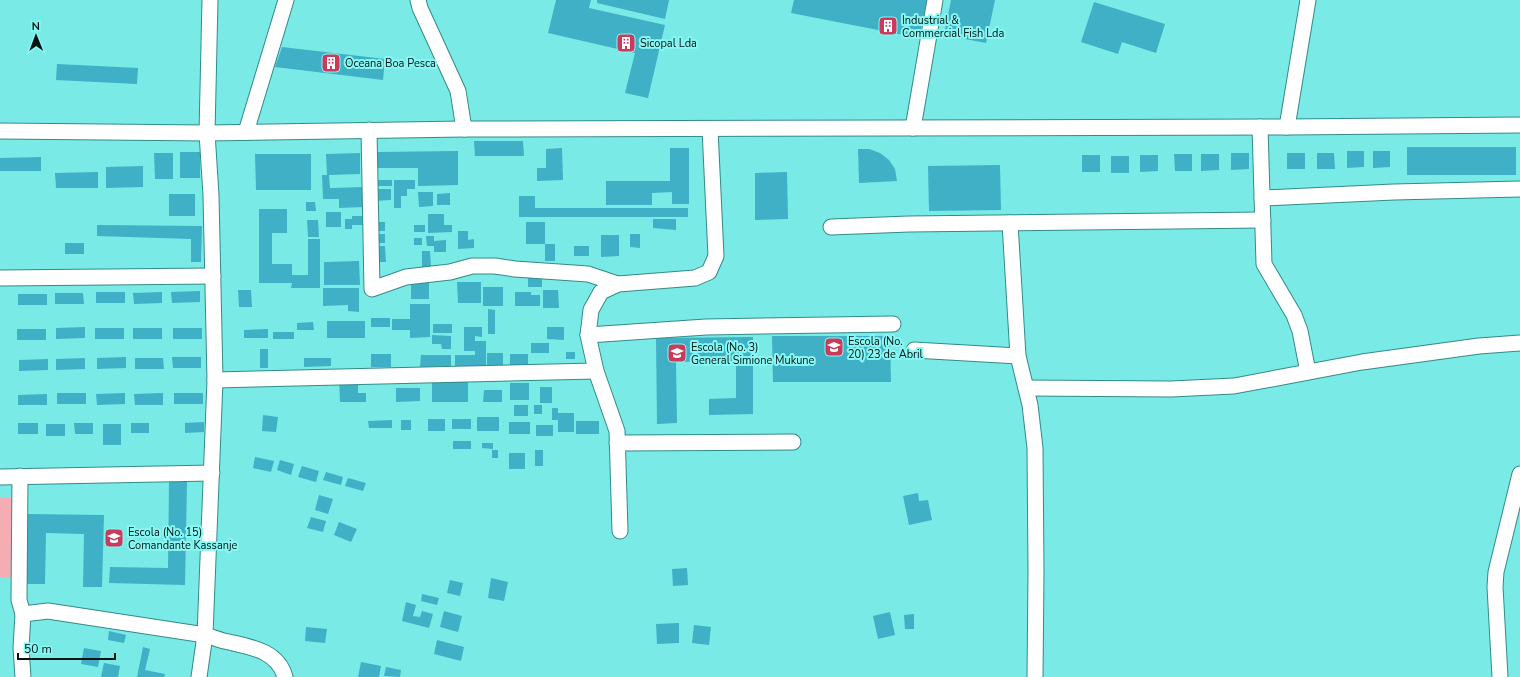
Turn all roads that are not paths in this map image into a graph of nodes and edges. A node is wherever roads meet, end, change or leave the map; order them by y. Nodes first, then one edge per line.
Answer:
1 (210, 0) edge
2 (286, 0) edge
3 (418, 0) edge
4 (935, 0) edge
5 (1308, 0) edge
6 (1520, 124) edge
7 (1260, 127) junction
8 (1287, 127) junction
9 (913, 128) junction
10 (464, 129) junction
11 (710, 129) junction
12 (369, 130) junction
13 (0, 131) edge
14 (246, 132) junction
15 (208, 133) junction
16 (1520, 189) edge
17 (1262, 198) junction
18 (1263, 220) junction
19 (1010, 223) junction
20 (831, 227) dead end
21 (213, 276) junction
22 (0, 278) edge
23 (618, 284) junction
24 (893, 324) dead end
25 (588, 335) junction
26 (1520, 343) edge
27 (914, 350) dead end
28 (1018, 356) junction
29 (596, 371) junction
30 (1308, 372) junction
31 (215, 380) junction
32 (1026, 388) junction
33 (793, 442) dead end
34 (617, 443) junction
35 (212, 473) junction
36 (1520, 474) edge
37 (20, 476) junction
38 (0, 477) edge
39 (620, 531) dead end
40 (22, 614) junction
41 (205, 635) junction
42 (23, 677) edge
43 (199, 677) edge
44 (285, 677) edge
45 (1035, 677) edge
46 (1500, 677) edge

1 - 15 street
2 - 14 street
3 - 10 street
4 - 9 street
5 - 8 street
6 - 8 street
7 - 8 street
7 - 9 street
7 - 17 street
9 - 11 street
10 - 11 street
10 - 12 street
11 - 23 street
12 - 14 street
12 - 23 street
13 - 15 street
14 - 15 street
15 - 21 street
16 - 17 street
17 - 18 street
18 - 19 street
18 - 30 street
19 - 20 street
19 - 28 street
21 - 22 street
21 - 31 street
23 - 25 street
24 - 25 street
25 - 29 street
26 - 30 street
27 - 28 street
28 - 32 street
29 - 31 street
29 - 34 street
30 - 32 street
31 - 35 street
32 - 45 street
33 - 34 street
34 - 39 street
35 - 37 street
35 - 41 street
36 - 46 street
37 - 38 street
37 - 40 street
40 - 41 street
40 - 42 street
41 - 43 street
41 - 44 street

